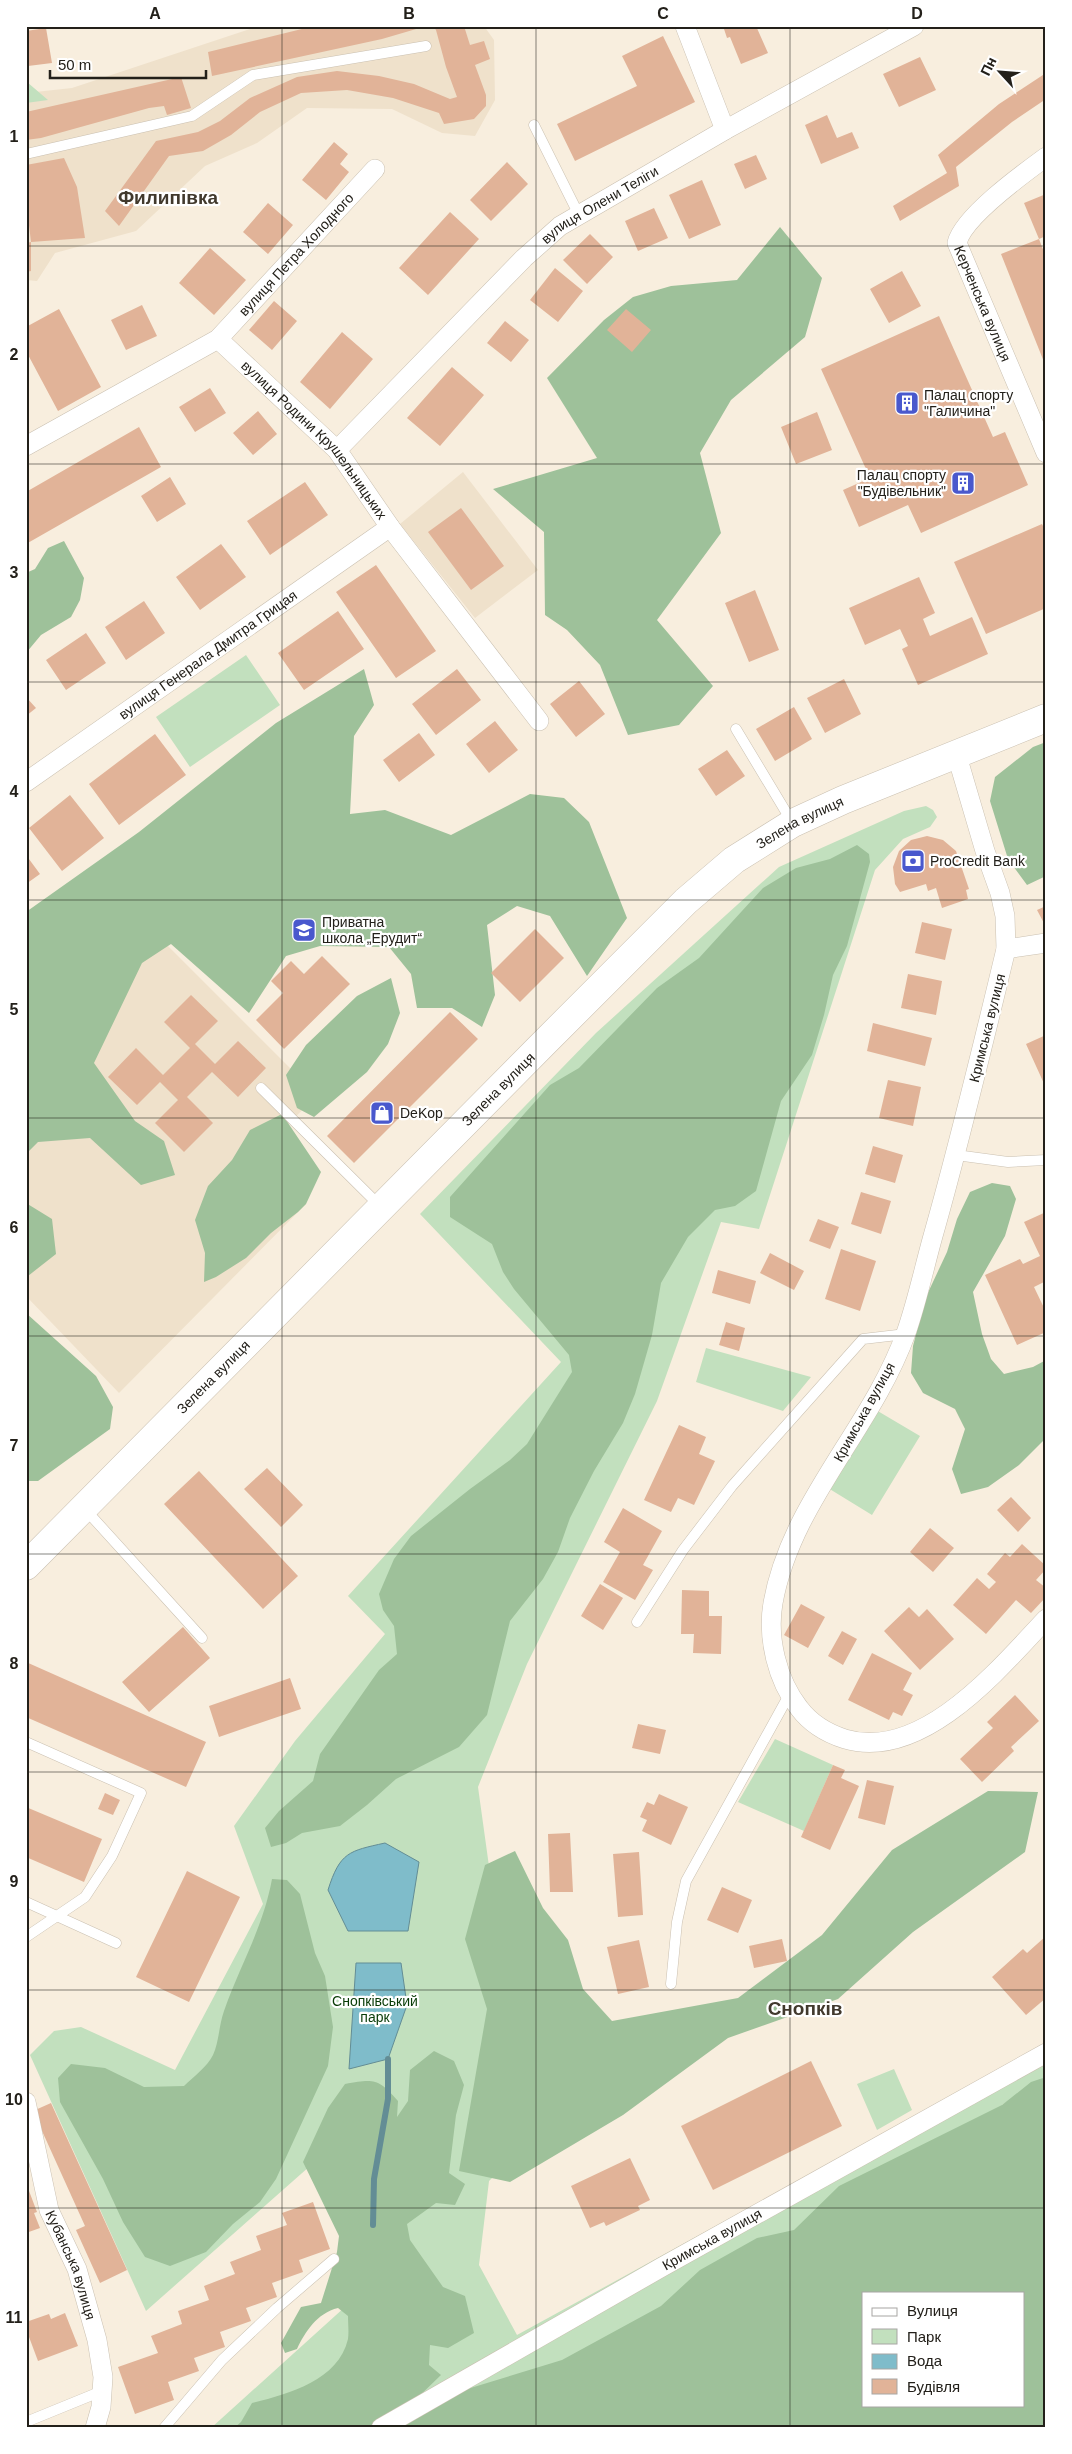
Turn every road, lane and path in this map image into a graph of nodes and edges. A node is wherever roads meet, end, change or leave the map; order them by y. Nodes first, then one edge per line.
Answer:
1 (685, 26) edge
2 (914, 26) edge
3 (426, 46) dead end
4 (534, 125) dead end
5 (725, 130) junction
6 (26, 154) edge
7 (1046, 157) edge
8 (374, 170) dead end
9 (579, 215) junction
10 (218, 339) junction
11 (27, 445) edge
12 (337, 450) junction
13 (1046, 453) edge
14 (390, 527) junction
15 (1046, 718) edge
16 (539, 721) dead end
17 (736, 729) dead end
18 (957, 756) junction
19 (26, 782) edge
20 (793, 823) junction
21 (1046, 943) edge
22 (1006, 949) junction
23 (261, 1088) dead end
24 (956, 1155) junction
25 (1046, 1160) edge
26 (381, 1207) junction
27 (906, 1334) junction
28 (84, 1508) junction
29 (26, 1566) edge
30 (1046, 1619) edge
31 (636, 1622) dead end
32 (202, 1638) dead end
33 (789, 1694) junction
34 (26, 1742) edge
35 (26, 1902) edge
36 (58, 1916) junction
37 (26, 1937) edge
38 (116, 1943) dead end
39 (671, 1984) dead end
40 (1046, 2053) edge
41 (26, 2102) edge
42 (334, 2259) dead end
43 (102, 2391) junction
44 (26, 2422) edge
45 (95, 2428) edge
46 (164, 2428) edge
47 (381, 2428) edge

1 - 5 street
2 - 5 street, вулиця Олени Теліги
3 - 6 lane
4 - 9 lane
5 - 9 street, вулиця Олени Теліги
7 - 13 street, Керченська вулиця
8 - 10 street, вулиця Петра Холодного
9 - 12 street, вулиця Олени Теліги
10 - 11 street
10 - 12 street, вулиця Родини Крушельницьких
12 - 14 street, вулиця Родини Крушельницьких
14 - 16 street, вулиця Родини Крушельницьких
14 - 19 street, вулиця Генерала Дмитра Грицая
15 - 18 main road, Зелена вулиця
17 - 20 lane
18 - 20 main road, Зелена вулиця
18 - 22 street, Кримська вулиця
20 - 26 main road, Зелена вулиця
21 - 22 street
22 - 24 street, Кримська вулиця
23 - 26 lane
24 - 25 lane
24 - 27 street, Кримська вулиця
26 - 28 main road, Зелена вулиця
27 - 31 lane
27 - 33 street, Кримська вулиця
28 - 29 main road, Зелена вулиця
28 - 32 lane
30 - 33 street, Кримська вулиця
33 - 39 lane
34 - 36 lane
35 - 36 lane
36 - 37 lane
36 - 38 lane
40 - 47 street, Кримська вулиця
41 - 43 street, Кубанська вулиця
42 - 46 lane
43 - 44 lane
43 - 45 street, Кубанська вулиця

